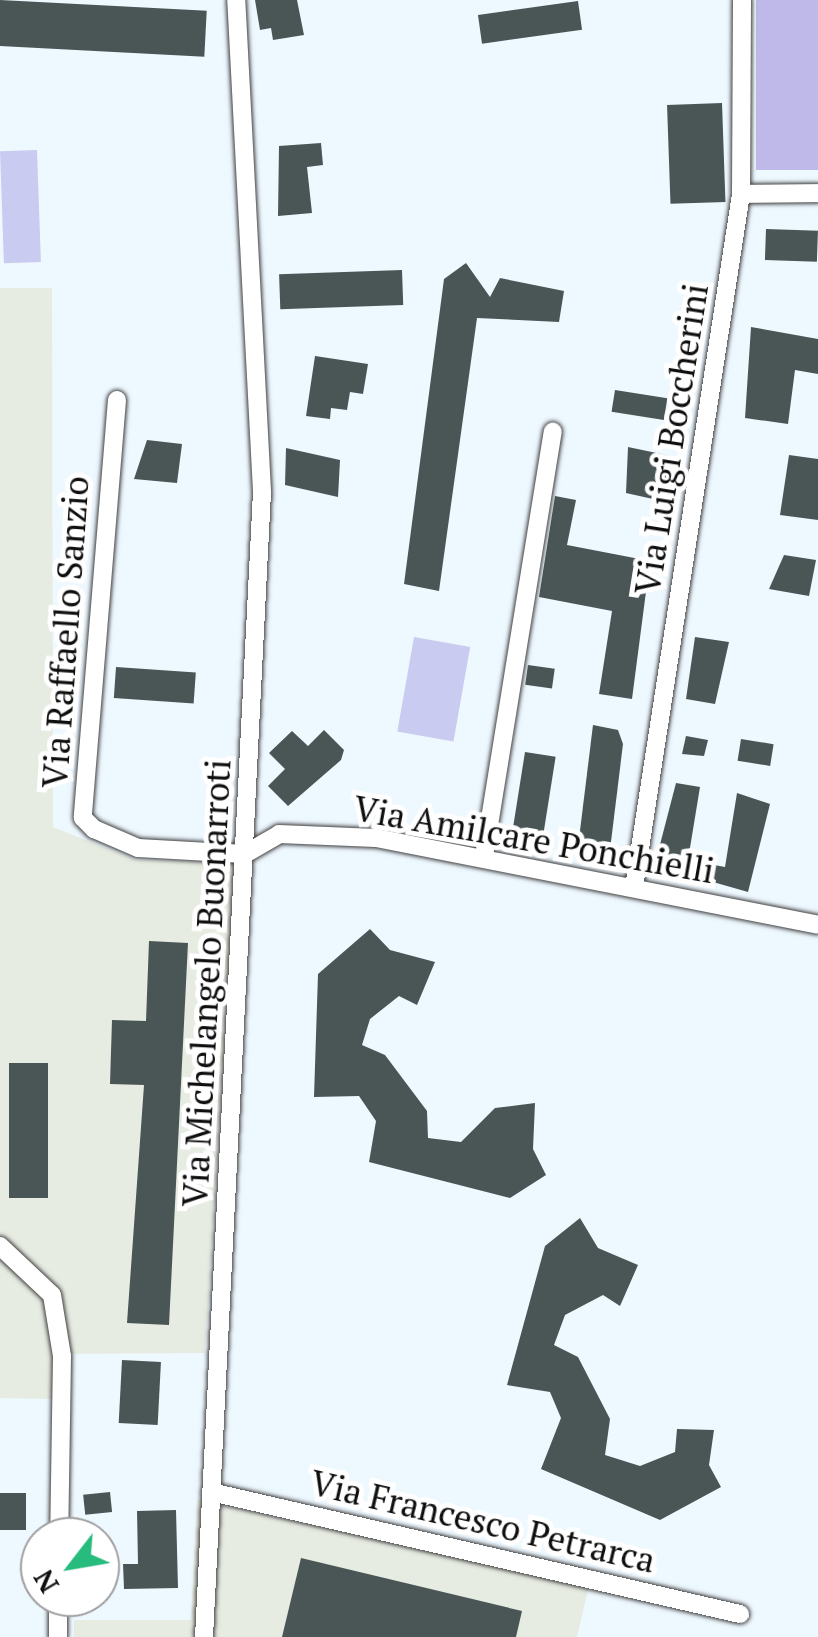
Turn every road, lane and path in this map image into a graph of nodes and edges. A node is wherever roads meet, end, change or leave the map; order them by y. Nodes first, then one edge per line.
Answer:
1 (236, 0) edge
2 (742, 0) edge
3 (818, 192) edge
4 (742, 194) junction
5 (117, 400) dead end
6 (554, 432) dead end
7 (246, 854) junction
8 (484, 856) junction
9 (634, 887) junction
10 (818, 925) edge
11 (0, 1246) edge
12 (212, 1492) junction
13 (59, 1517) edge
14 (740, 1614) dead end
15 (204, 1637) edge

1 - 7 street, Via Michelangelo Buonarroti
2 - 4 street, Via Luigi Boccherini
3 - 4 street
4 - 9 street, Via Luigi Boccherini
5 - 7 street, Via Raffaello Sanzio
6 - 8 street
7 - 8 street, Via Amilcare Ponchielli
7 - 12 street, Via Michelangelo Buonarroti
8 - 9 street, Via Amilcare Ponchielli
9 - 10 street, Via Amilcare Ponchielli
11 - 13 street
12 - 14 street, Via Francesco Petrarca
12 - 15 street, Via Michelangelo Buonarroti

